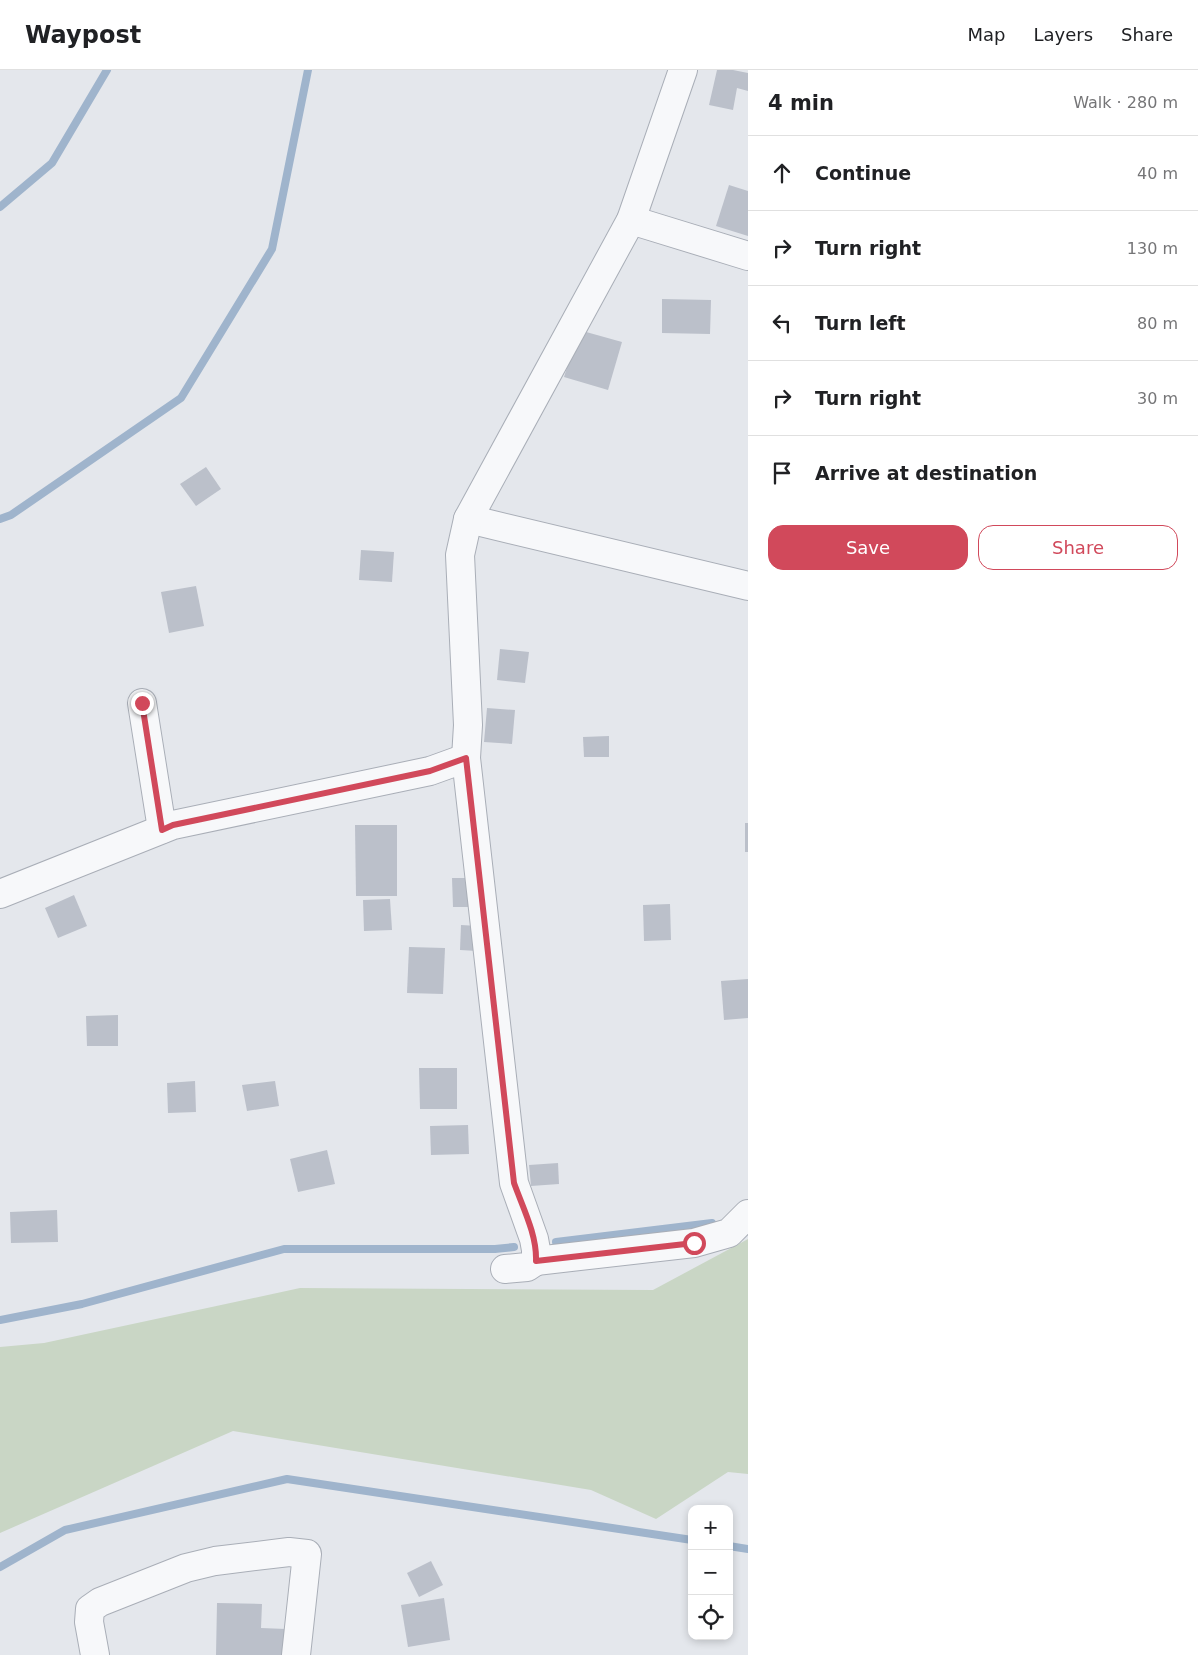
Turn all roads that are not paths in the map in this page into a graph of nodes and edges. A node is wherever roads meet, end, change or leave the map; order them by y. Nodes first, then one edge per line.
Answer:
1 (683, 70) edge
2 (631, 220) junction
3 (748, 256) edge
4 (468, 519) junction
5 (748, 586) edge
6 (142, 703) dead end
7 (466, 758) junction
8 (162, 830) junction
9 (0, 894) edge
10 (748, 1214) edge
11 (536, 1261) junction
12 (505, 1269) dead end
13 (95, 1655) edge
14 (296, 1655) edge

1 - 2 street
2 - 3 street
2 - 4 street
4 - 5 street
4 - 7 street
6 - 8 street
7 - 8 street
7 - 11 street
8 - 9 street
10 - 11 street
11 - 12 street
13 - 14 street

